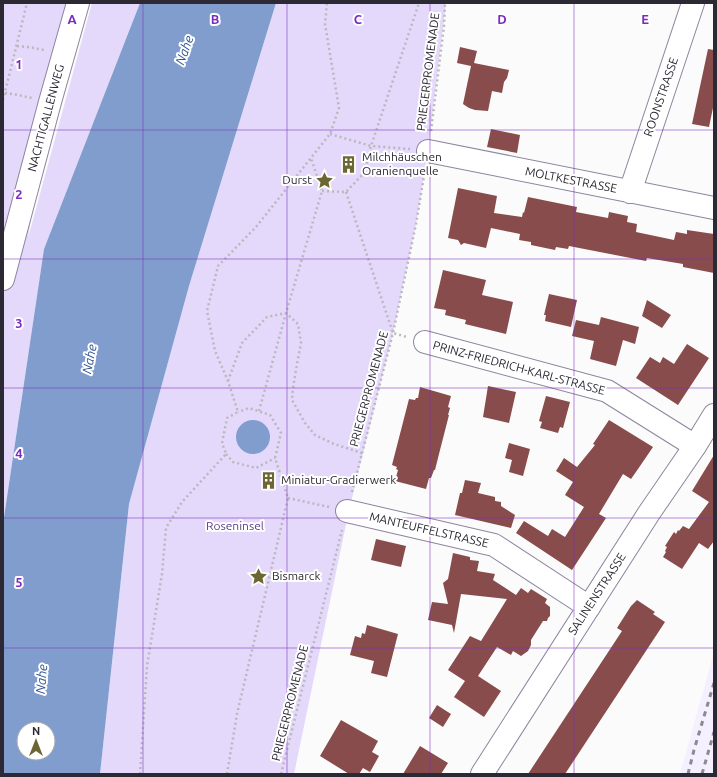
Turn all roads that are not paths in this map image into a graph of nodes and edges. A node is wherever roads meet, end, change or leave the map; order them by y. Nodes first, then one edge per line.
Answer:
1 (78, 3) edge
2 (693, 3) edge
3 (428, 151) road end
4 (630, 192) junction
5 (714, 208) edge
6 (3, 279) edge
7 (425, 342) dead end
8 (714, 415) edge
9 (695, 446) junction
10 (347, 511) road end
11 (589, 607) junction
12 (482, 774) edge

1 - 6 street, NACHTIGALLENWEG
2 - 4 street, ROONSTRASSE
3 - 4 street, MOLTKESTRASSE
4 - 5 street, MOLTKESTRASSE
7 - 9 street, PRINZ-FRIEDRICH-KARL-STRASSE
8 - 9 street, SALINENSTRASSE
9 - 11 street, SALINENSTRASSE
10 - 11 street, MANTEUFFELSTRASSE
11 - 12 street, SALINENSTRASSE

